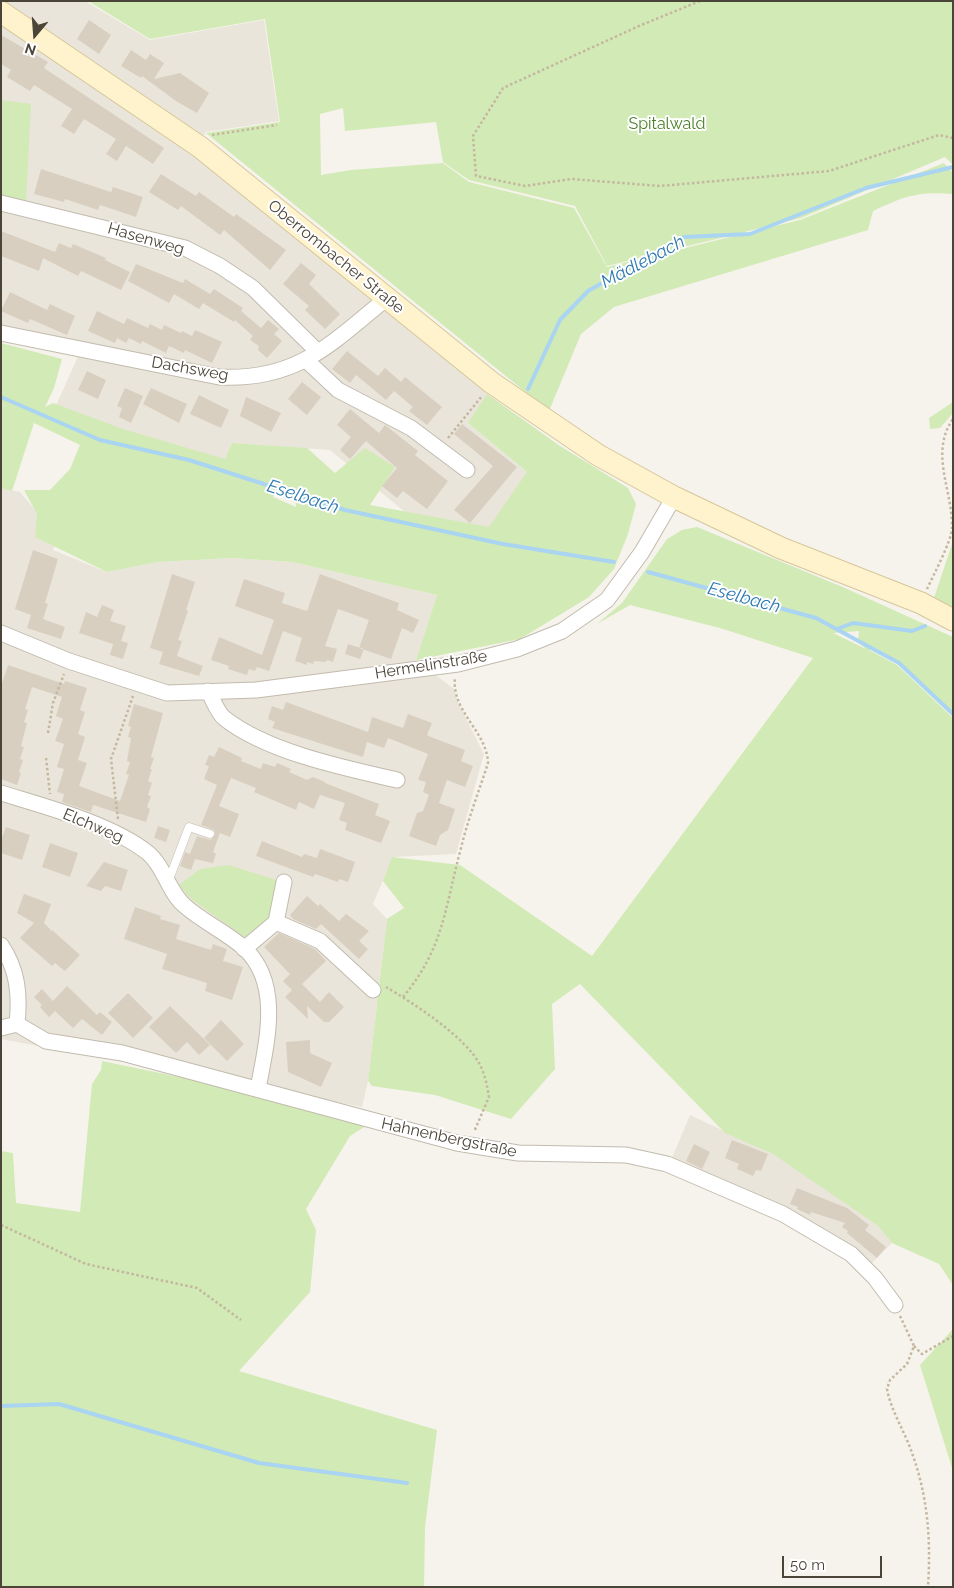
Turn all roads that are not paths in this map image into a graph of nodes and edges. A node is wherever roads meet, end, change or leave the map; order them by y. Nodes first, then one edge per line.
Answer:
1 (1, 12) edge
2 (1, 203) edge
3 (388, 298) junction
4 (1, 333) edge
5 (312, 356) junction
6 (467, 470) dead end
7 (674, 496) junction
8 (953, 620) edge
9 (1, 633) edge
10 (208, 691) junction
11 (397, 780) dead end
12 (1, 793) edge
13 (210, 834) dead end
14 (168, 882) junction
15 (284, 882) dead end
16 (276, 922) junction
17 (1, 945) edge
18 (244, 949) junction
19 (373, 990) road end
20 (16, 1024) junction
21 (1, 1028) edge
22 (258, 1089) junction
23 (895, 1305) road end

1 - 3 street, Oberrombacher Straße
2 - 5 street, Hasenweg
3 - 5 street, Dachsweg
3 - 7 street, Oberrombacher Straße
4 - 5 street, Dachsweg
5 - 6 street, Hasenweg
7 - 8 street, Oberrombacher Straße
7 - 10 street, Hermelinstraße
9 - 10 street, Hermelinstraße
10 - 11 street
12 - 14 street, Elchweg
13 - 14 lane
14 - 18 street, Elchweg
15 - 16 street
16 - 18 street
16 - 19 street
17 - 20 street
18 - 22 street, Elchweg
20 - 21 street
20 - 22 street, Hahnenbergstraße
22 - 23 street, Hahnenbergstraße

